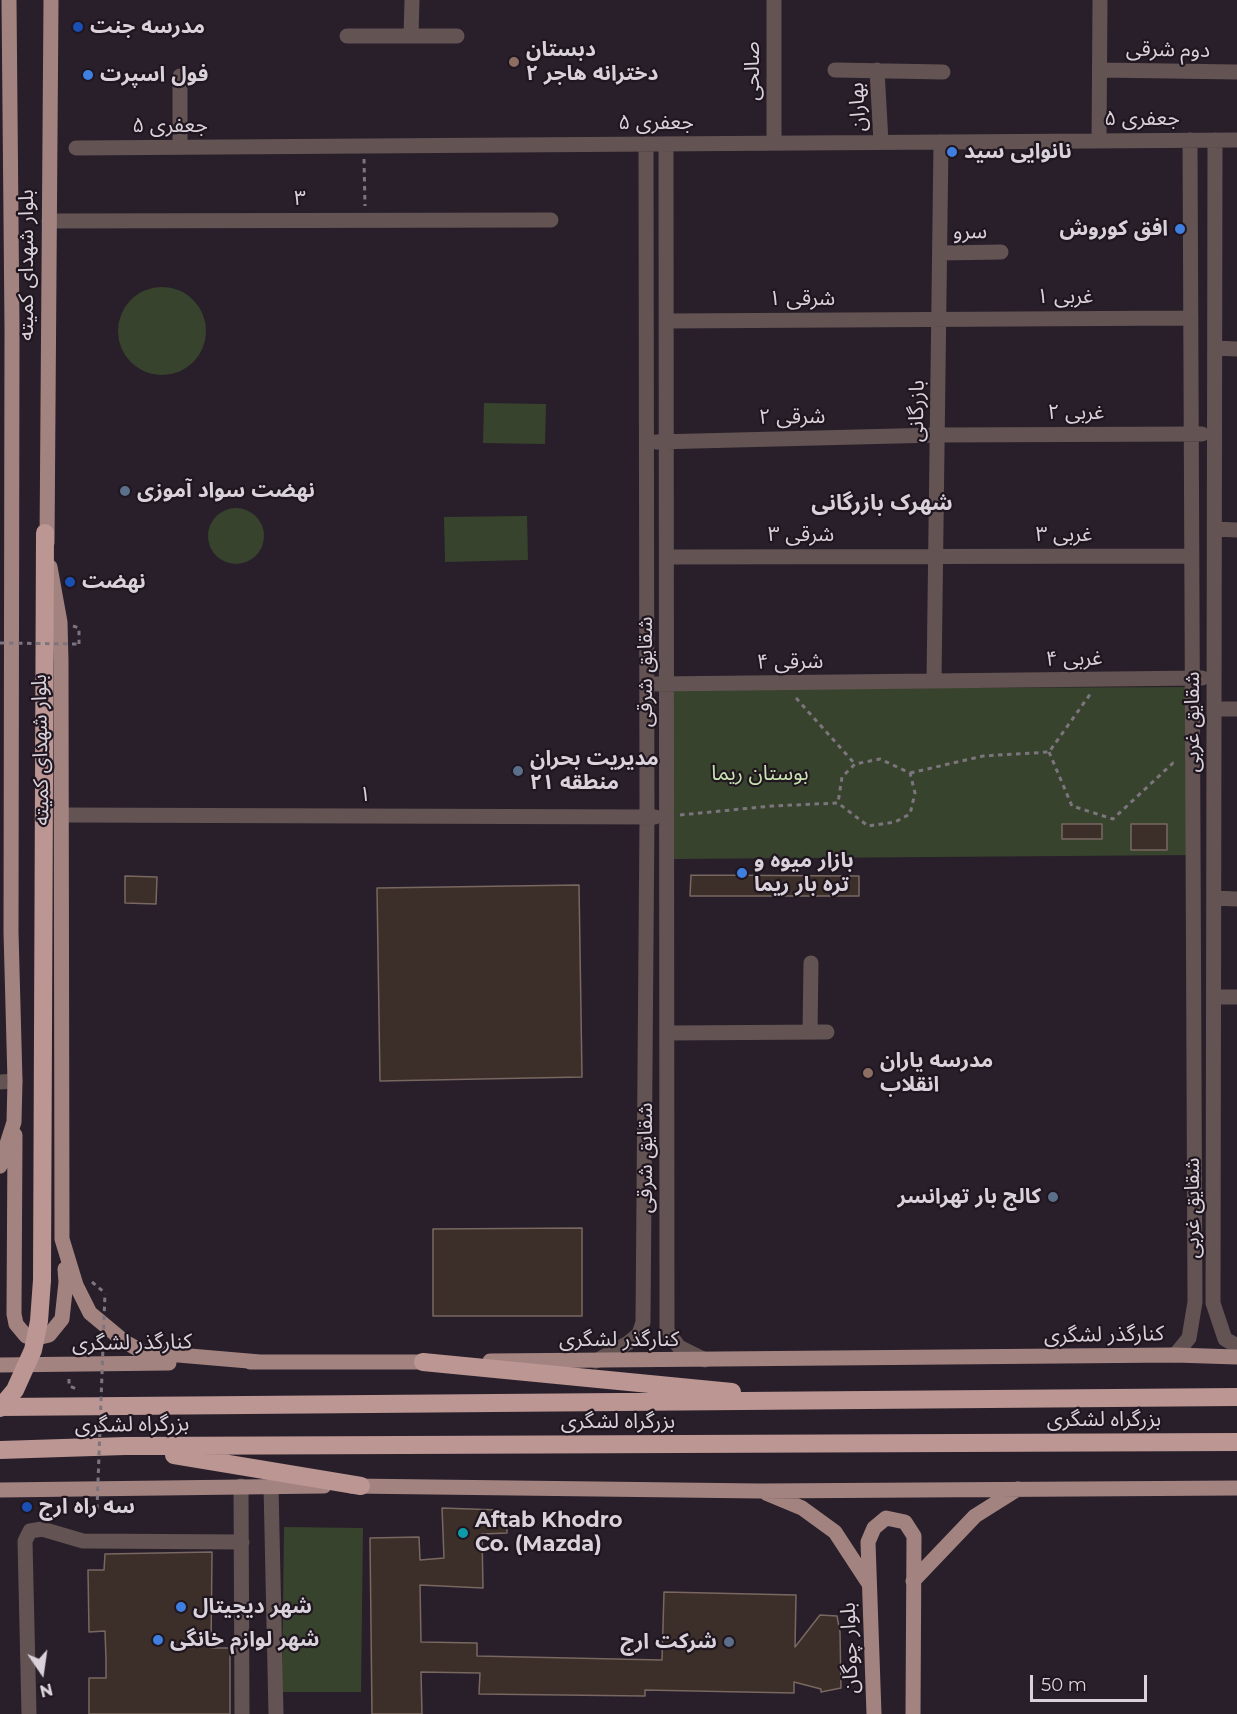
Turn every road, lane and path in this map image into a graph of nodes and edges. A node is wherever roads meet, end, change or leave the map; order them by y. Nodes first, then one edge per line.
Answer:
1 (9, 0) edge
2 (51, 0) edge
3 (412, 0) edge
4 (774, 0) edge
5 (1100, 0) edge
6 (347, 36) dead end
7 (411, 36) junction
8 (457, 36) dead end
9 (836, 70) dead end
10 (877, 70) junction
11 (1100, 70) junction
12 (943, 72) dead end
13 (1237, 72) edge
14 (180, 76) dead end
15 (5, 122) edge
16 (1190, 140) junction
17 (1215, 140) junction
18 (1237, 140) edge
19 (1099, 141) junction
20 (881, 142) junction
21 (942, 142) junction
22 (774, 143) junction
23 (646, 144) junction
24 (666, 144) junction
25 (363, 146) junction
26 (180, 147) junction
27 (76, 148) dead end
28 (365, 220) junction
29 (551, 220) dead end
30 (49, 221) junction
31 (1001, 252) dead end
32 (940, 253) junction
33 (1191, 318) junction
34 (939, 319) junction
35 (666, 321) junction
36 (6, 329) edge
37 (1215, 348) junction
38 (1237, 349) edge
39 (1191, 433) junction
40 (1215, 434) junction
41 (937, 435) junction
42 (666, 441) junction
43 (647, 442) junction
44 (1215, 529) junction
45 (1237, 530) edge
46 (45, 533) junction
47 (935, 556) junction
48 (1192, 556) junction
49 (666, 557) junction
50 (79, 628) dead end
51 (0, 644) edge
52 (1214, 678) junction
53 (1100, 679) junction
54 (1192, 679) junction
55 (934, 681) junction
56 (783, 683) junction
57 (667, 684) junction
58 (647, 685) junction
59 (1214, 709) junction
60 (1237, 709) edge
61 (1049, 752) junction
62 (855, 764) junction
63 (1193, 765) junction
64 (910, 773) junction
65 (838, 803) junction
66 (63, 815) junction
67 (667, 816) junction
68 (647, 817) junction
69 (1214, 898) junction
70 (1237, 899) edge
71 (6, 933) edge
72 (811, 963) dead end
73 (1214, 996) junction
74 (1237, 997) edge
75 (810, 1032) junction
76 (827, 1032) dead end
77 (667, 1033) junction
78 (1194, 1071) junction
79 (1214, 1071) junction
80 (7, 1082) edge
81 (14, 1122) junction
82 (0, 1166) edge
83 (62, 1239) junction
84 (86, 1277) dead end
85 (1195, 1302) junction
86 (1214, 1303) junction
87 (1237, 1346) edge
88 (1175, 1355) junction
89 (1237, 1357) edge
90 (596, 1360) junction
91 (705, 1361) junction
92 (260, 1362) junction
93 (423, 1362) junction
94 (0, 1365) edge
95 (1237, 1397) edge
96 (835, 1401) junction
97 (0, 1408) edge
98 (1237, 1442) edge
99 (125, 1446) junction
100 (0, 1449) edge
101 (242, 1486) junction
102 (271, 1486) junction
103 (361, 1486) junction
104 (1237, 1488) edge
105 (1018, 1489) junction
106 (0, 1490) edge
107 (760, 1491) junction
108 (77, 1509) dead end
109 (242, 1542) junction
110 (914, 1581) junction
111 (869, 1584) junction
112 (29, 1714) edge
113 (242, 1714) edge
114 (276, 1714) edge
115 (874, 1714) edge
116 (913, 1714) edge

1 - 15 main road, بلوار شهدای کمیته
2 - 30 main road, بلوار شهدای کمیته
3 - 7 street
4 - 22 street, صالحی
5 - 11 street
6 - 7 street
7 - 8 street
9 - 10 street, بهاران
10 - 12 street, بهاران
10 - 20 street, بهاران
11 - 13 street, دوم شرقی
11 - 19 street
14 - 26 street
15 - 36 main road, بلوار شهدای کمیته
16 - 17 street, جعفری ۵
16 - 19 street, جعفری ۵
16 - 33 street, شقایق غربی
17 - 18 street, جعفری ۵
17 - 37 street, شقایق غربی
19 - 21 street, جعفری ۵
20 - 21 street, جعفری ۵
20 - 22 street, جعفری ۵
21 - 32 street, بازرگانی
22 - 24 street, جعفری ۵
23 - 24 street, جعفری ۵
23 - 25 street, جعفری ۵
23 - 43 street, شقایق شرقی
24 - 35 street, شقایق شرقی
25 - 26 street, جعفری ۵
25 - 28 path
26 - 27 street, جعفری ۵
28 - 29 street, ۳
28 - 30 street, ۳
30 - 46 main road, بلوار شهدای کمیته
31 - 32 street, سرو
32 - 34 street, بازرگانی
33 - 34 street, ۱ غربی
33 - 39 street, شقایق غربی
34 - 35 street, ۱ شرقی
34 - 41 street, بازرگانی
35 - 42 street, شقایق شرقی
36 - 71 main road, بلوار شهدای کمیته
37 - 38 street
37 - 40 street, شقایق غربی
39 - 40 street, ۲ غربی
39 - 41 street, ۲ غربی
39 - 48 street, شقایق غربی
40 - 44 street, شقایق غربی
41 - 42 street, ۲ شرقی
41 - 47 street, بازرگانی
42 - 43 street, ۲ شرقی
42 - 49 street, شقایق شرقی
43 - 58 street, شقایق شرقی
44 - 45 street
44 - 52 street, شقایق غربی
46 - 66 main road, بلوار شهدای کمیته
46 - 97 highway, bridge
47 - 48 street, ۳ غربی
47 - 49 street, ۳ شرقی
47 - 55 street, بازرگانی
48 - 54 street, شقایق غربی
49 - 57 street, شقایق شرقی
50 - 51 path, bridge
52 - 54 street, ۴ غربی
52 - 59 street, شقایق غربی
53 - 54 street, ۴ غربی
53 - 55 street, ۴ غربی
53 - 61 path
54 - 63 street, شقایق غربی
55 - 56 street, ۴ شرقی
56 - 57 street, ۴ شرقی
56 - 62 path
57 - 58 street, ۴ شرقی
57 - 67 street, شقایق شرقی
58 - 68 street, شقایق شرقی
59 - 60 street
59 - 69 street, شقایق غربی
61 - 63 path
61 - 64 path
62 - 64 path
62 - 65 path
63 - 78 street, شقایق غربی
64 - 65 path
65 - 67 path
66 - 68 street, ۱
66 - 83 main road, بلوار شهدای کمیته
67 - 68 street, ۱
67 - 77 street, شقایق شرقی
68 - 90 street, شقایق شرقی
69 - 70 street
69 - 73 street, شقایق غربی
71 - 80 main road, بلوار شهدای کمیته
72 - 75 street
73 - 74 street
73 - 79 street, شقایق غربی
75 - 76 street
75 - 77 street
77 - 91 street, شقایق شرقی
78 - 79 street
78 - 85 street, شقایق غربی
79 - 86 street, شقایق غربی
80 - 81 main road, بلوار شهدای کمیته
81 - 82 main road, بلوار شهدای کمیته
81 - 83 main road
83 - 92 main road, بلوار شهدای کمیته
84 - 108 path, bridge
85 - 86 street
85 - 88 street, شقایق غربی
86 - 87 street, شقایق غربی
88 - 89 main road, کنارگذر لشگری
88 - 91 main road, کنارگذر لشگری
90 - 91 main road, کنارگذر لشگری
90 - 93 main road, کنارگذر لشگری
92 - 93 main road, کنارگذر لشگری
92 - 94 main road, کنارگذر لشگری
93 - 96 highway
95 - 96 highway, بزرگراه لشگری
96 - 97 highway, بزرگراه لشگری
98 - 99 highway, بزرگراه لشگری
99 - 100 highway, بزرگراه لشگری
99 - 103 highway
101 - 102 main road
101 - 106 main road
101 - 109 street
102 - 103 main road
102 - 114 street
103 - 107 main road
104 - 105 main road
105 - 107 main road
105 - 110 main road
107 - 111 main road, بلوار چوگان
109 - 112 street
109 - 113 street
110 - 111 main road
110 - 116 main road
111 - 115 main road, بلوار چوگان

